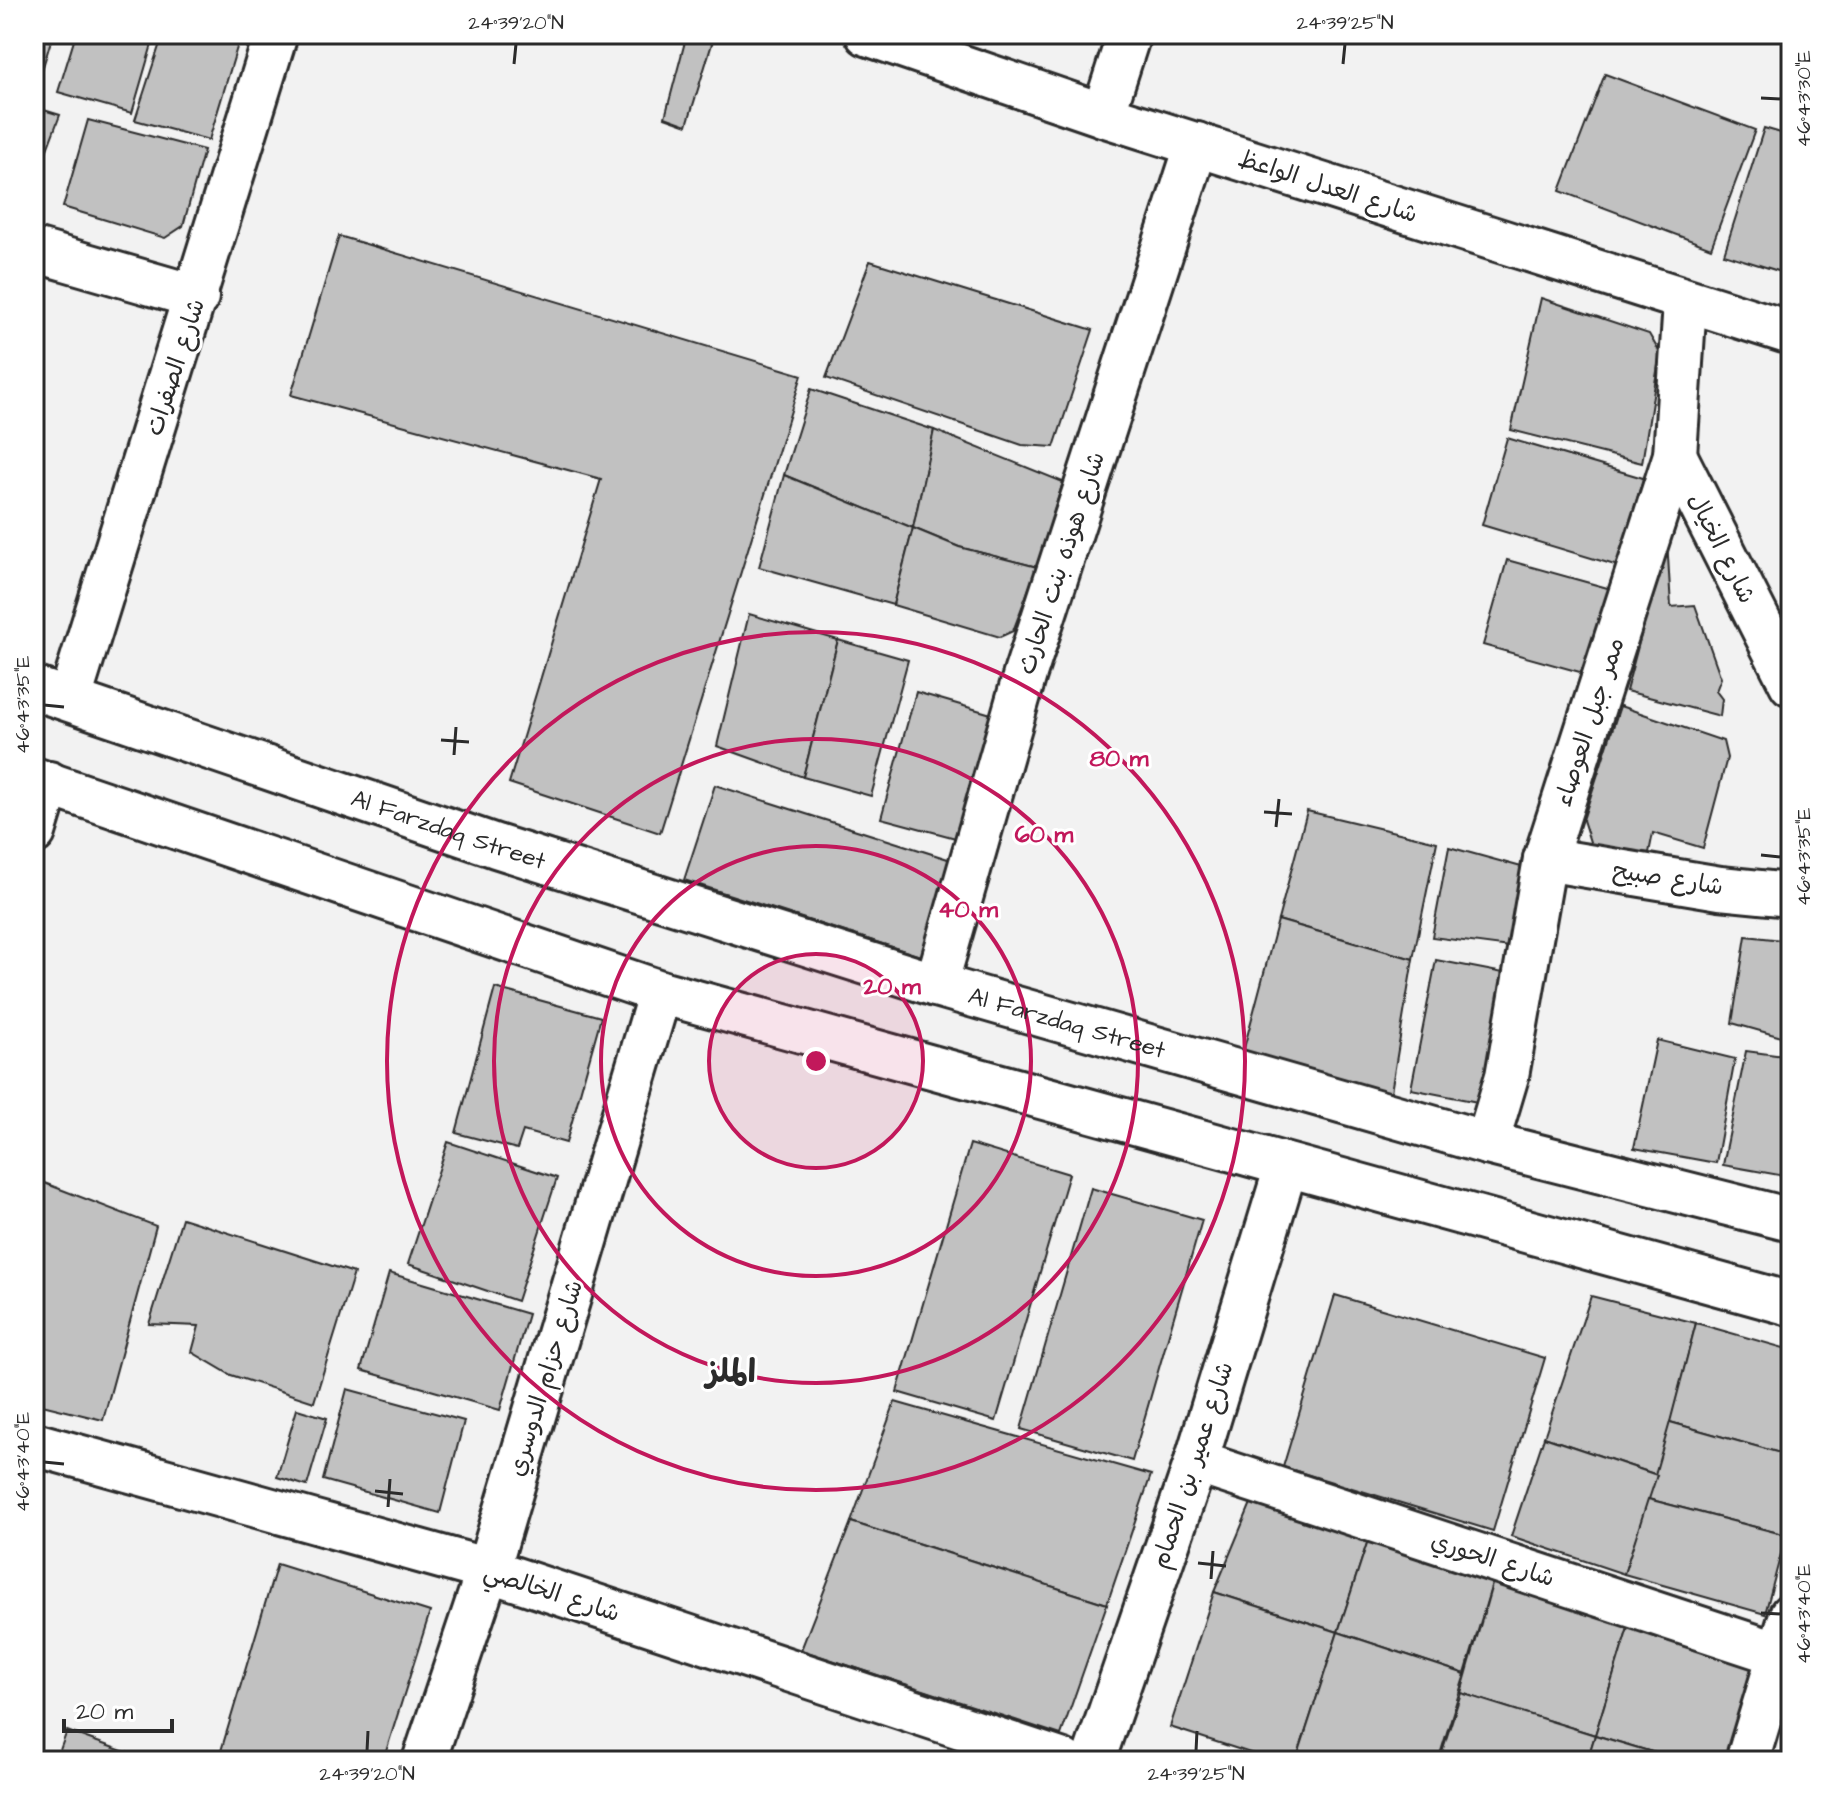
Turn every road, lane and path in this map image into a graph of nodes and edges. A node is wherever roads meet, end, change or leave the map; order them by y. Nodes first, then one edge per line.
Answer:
1 (276, 34) edge
2 (867, 34) edge
3 (1129, 34) edge
4 (1103, 115) junction
5 (1197, 144) junction
6 (34, 250) edge
7 (197, 297) junction
8 (1685, 302) junction
9 (1791, 333) edge
10 (1675, 455) junction
11 (1791, 684) edge
12 (52, 693) edge
13 (42, 781) edge
14 (34, 832) edge
15 (1545, 859) junction
16 (1791, 895) edge
17 (936, 985) junction
18 (660, 992) junction
19 (1487, 1143) junction
20 (1286, 1167) junction
21 (1791, 1220) edge
22 (1791, 1304) edge
23 (34, 1444) edge
24 (1196, 1462) junction
25 (488, 1570) junction
26 (1787, 1642) edge
27 (424, 1761) edge
28 (1063, 1761) edge
29 (1093, 1761) edge
30 (1747, 1761) edge

1 - 7 street, شارع الصفرات
2 - 4 street, شارع العدل الواعظ
3 - 4 street
4 - 5 street, شارع العدل الواعظ
5 - 8 street, شارع العدل الواعظ
5 - 17 street, شارع هوذه بنت الحارث
6 - 7 street
7 - 12 street, شارع الصفرات
8 - 9 street, شارع العدل الواعظ
8 - 10 street, ممر جبل العوصاء
10 - 11 street, شارع الخيال
10 - 15 street, ممر جبل العوصاء
12 - 17 street, Al Farzdaq Street
13 - 14 street
13 - 18 street
15 - 16 street, شارع صبيح
15 - 19 street, ممر جبل العوصاء
17 - 19 street, Al Farzdaq Street
18 - 20 street
18 - 25 street, شارع حزام الدوسري
19 - 21 street, Al Farzdaq Street
20 - 22 street
20 - 24 street, شارع عمير بن الحمام
23 - 25 street, شارع الخالصي
24 - 26 street, شارع الحوري
24 - 29 street, شارع عمير بن الحمام
25 - 27 street, شارع حزام الدوسري
25 - 28 street, شارع الخالصي
26 - 30 street

